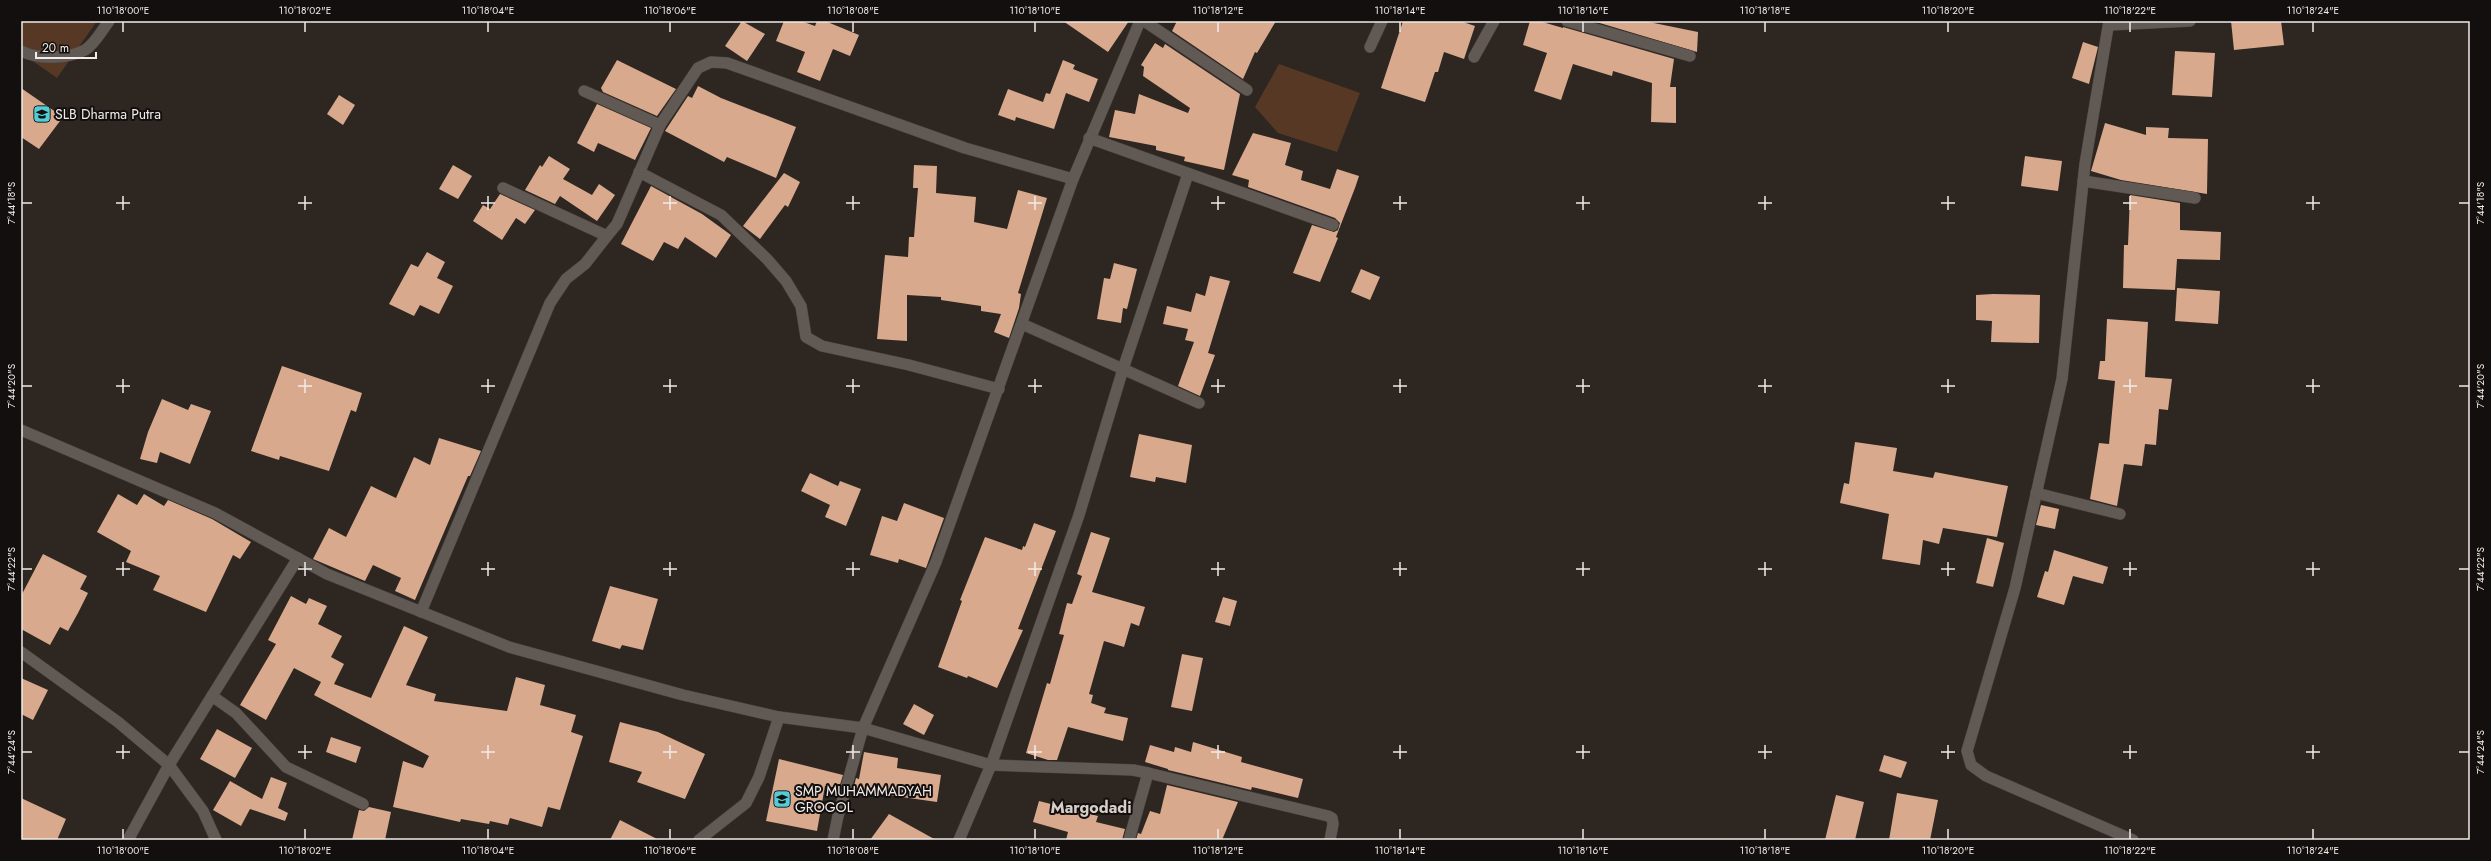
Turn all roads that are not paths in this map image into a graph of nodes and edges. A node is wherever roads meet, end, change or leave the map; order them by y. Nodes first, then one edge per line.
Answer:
1 (109, 21) edge
2 (1140, 21) edge
3 (1144, 21) edge
4 (1382, 21) edge
5 (1494, 21) edge
6 (1567, 21) edge
7 (2190, 21) edge
8 (2109, 23) edge
9 (1370, 47) dead end
10 (21, 51) edge
11 (1690, 56) dead end
12 (1474, 57) dead end
13 (1247, 90) dead end
14 (584, 91) dead end
15 (660, 125) junction
16 (1089, 138) junction
17 (640, 172) junction
18 (1188, 174) junction
19 (1073, 179) junction
20 (2083, 181) junction
21 (503, 188) dead end
22 (2195, 198) dead end
23 (1333, 225) dead end
24 (607, 236) junction
25 (1022, 324) junction
26 (1123, 369) junction
27 (999, 389) junction
28 (1199, 403) dead end
29 (22, 433) edge
30 (2036, 493) junction
31 (2120, 514) dead end
32 (298, 558) junction
33 (421, 612) junction
34 (21, 652) edge
35 (212, 696) junction
36 (779, 717) junction
37 (863, 728) junction
38 (169, 765) junction
39 (991, 765) junction
40 (1148, 773) junction
41 (363, 804) dead end
42 (128, 840) edge
43 (216, 840) edge
44 (699, 840) edge
45 (833, 840) edge
46 (959, 840) edge
47 (1129, 840) edge
48 (1330, 840) edge
49 (2133, 840) edge

1 - 10 street
2 - 16 street
3 - 13 street
4 - 9 street
5 - 12 street
6 - 11 street
7 - 8 street
8 - 20 street
14 - 15 street
15 - 17 street
15 - 19 street
16 - 18 street
16 - 19 street
17 - 24 street
17 - 27 street
18 - 23 street
18 - 26 street
19 - 25 street
20 - 22 street
20 - 30 street
21 - 24 street
24 - 33 street
25 - 26 street
25 - 27 street
26 - 28 street
26 - 39 street
27 - 37 street
29 - 32 street
30 - 31 street
30 - 49 street
32 - 33 street
32 - 35 street
33 - 36 street
34 - 38 street
35 - 38 street
35 - 41 street
36 - 37 street
36 - 44 street
37 - 39 street
37 - 45 street
38 - 42 street
38 - 43 street
39 - 40 street
39 - 46 street
40 - 47 street
40 - 48 street

